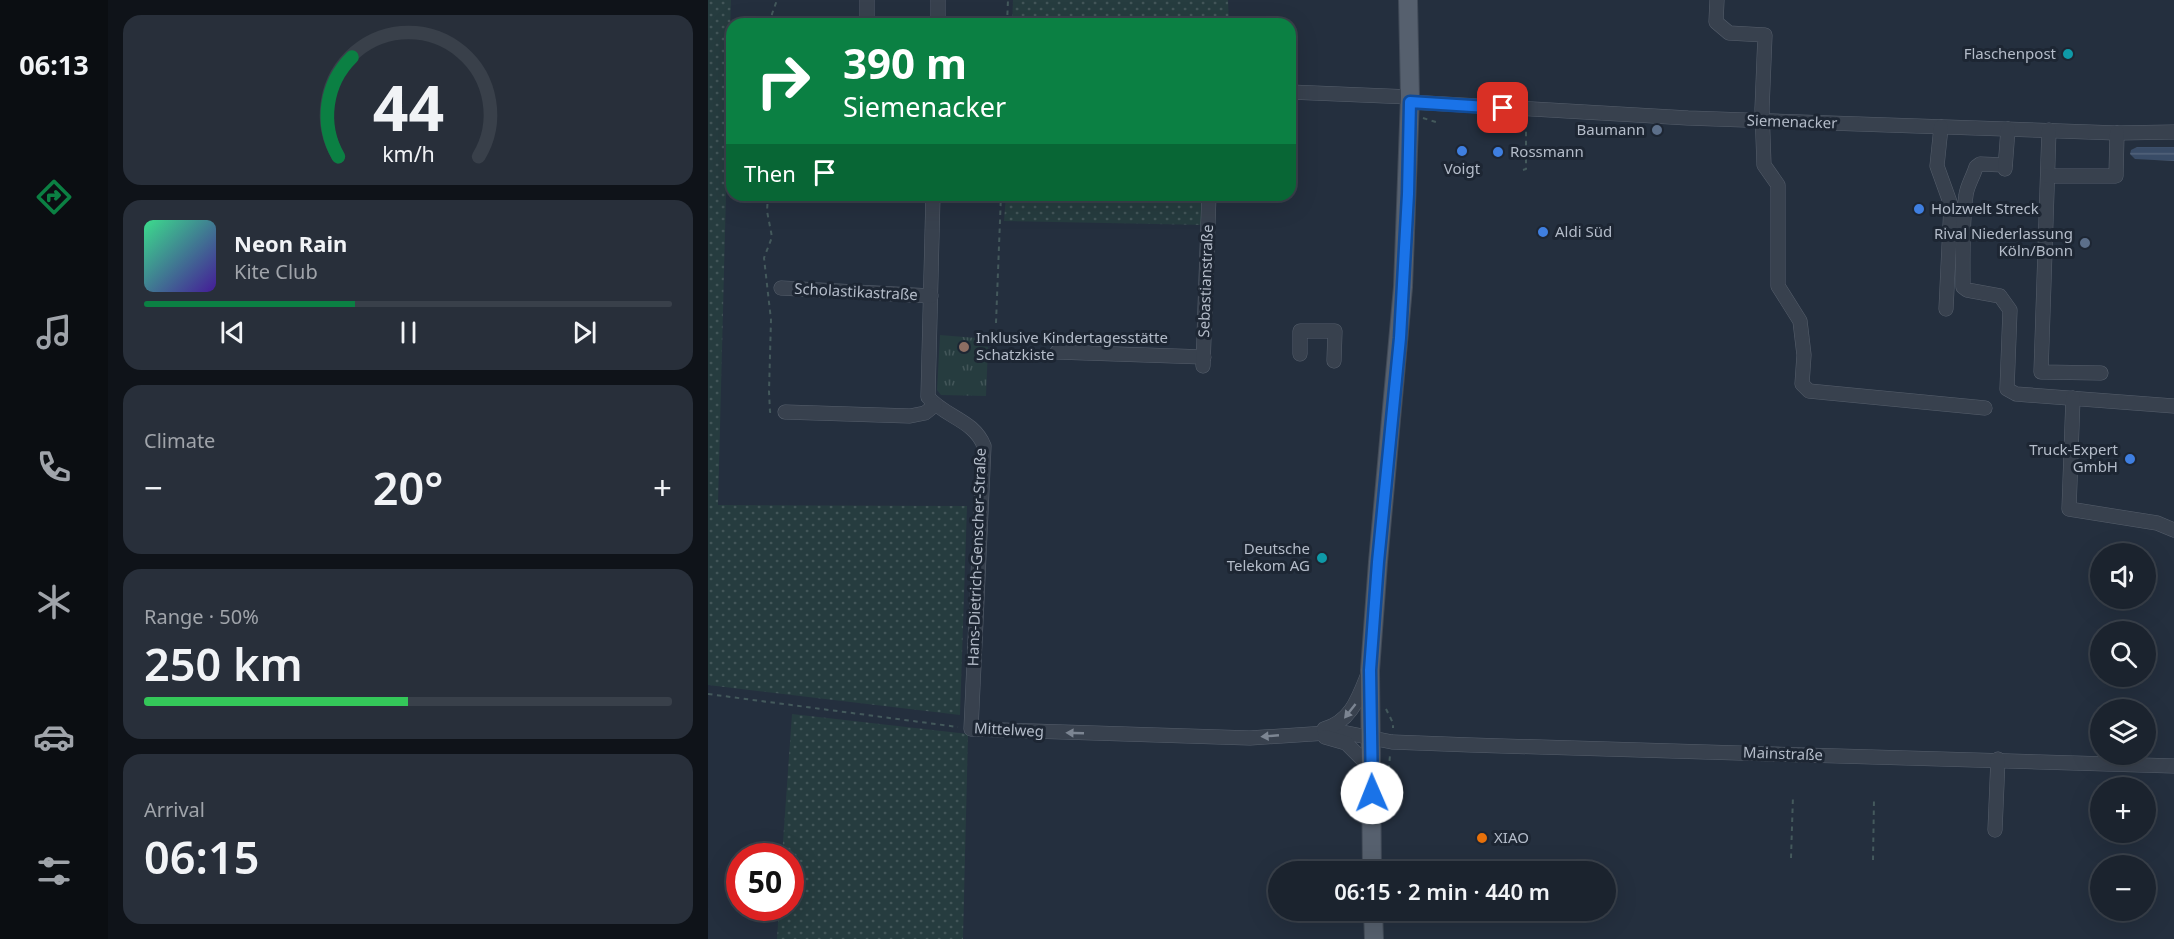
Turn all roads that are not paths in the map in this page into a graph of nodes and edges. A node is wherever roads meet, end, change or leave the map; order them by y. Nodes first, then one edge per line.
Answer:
1 (867, 0) edge
2 (938, 0) edge
3 (1408, 0) edge
4 (1717, 0) edge
5 (867, 18) edge
6 (938, 18) edge
7 (1296, 93) edge
8 (1413, 105) junction
9 (1764, 122) junction
10 (1941, 127) junction
11 (2008, 129) junction
12 (2049, 130) junction
13 (2174, 132) edge
14 (2117, 133) junction
15 (2048, 176) junction
16 (933, 201) edge
17 (1209, 201) edge
18 (781, 288) dead end
19 (931, 296) junction
20 (1946, 309) dead end
21 (1057, 352) dead end
22 (1300, 354) dead end
23 (1334, 361) dead end
24 (2101, 373) dead end
25 (2073, 398) junction
26 (934, 405) junction
27 (2174, 406) edge
28 (1985, 408) dead end
29 (785, 412) road end
30 (2174, 530) edge
31 (1370, 670) junction
32 (971, 729) joint
33 (1311, 733) junction
34 (1370, 737) junction
35 (1392, 741) joint
36 (1998, 759) junction
37 (2174, 765) edge
38 (1372, 769) junction
39 (1995, 830) dead end
40 (1372, 861) edge
41 (1373, 921) edge
42 (1374, 939) edge

1 - 5 street
2 - 6 street
3 - 8 main road
4 - 9 street
7 - 8 street, Siemenacker
8 - 9 street, Siemenacker
8 - 31 main road
9 - 10 street, Siemenacker
9 - 28 street
10 - 11 street, Siemenacker
10 - 20 street
11 - 12 street, Siemenacker
11 - 25 street
12 - 14 street, Siemenacker
12 - 15 street
13 - 14 street, Siemenacker
14 - 15 street
15 - 24 street
16 - 19 street
17 - 21 street, Sebastianstraße
18 - 19 street, Scholastikastraße
19 - 26 street
22 - 23 street
25 - 27 street
25 - 30 street
26 - 29 street
26 - 32 street, Hans-Dietrich-Genscher-Straße
31 -> 33 street, Mittelweg
31 - 34 main road
33 -> 32 street, Mittelweg
33 - 34 street, Mittelweg
33 - 38 street, Mittelweg
34 - 35 street, Mittelweg
34 - 38 main road
35 - 36 street, Mainstraße
36 - 37 street, Mainstraße
36 - 39 street
38 - 40 main road
41 - 42 main road

